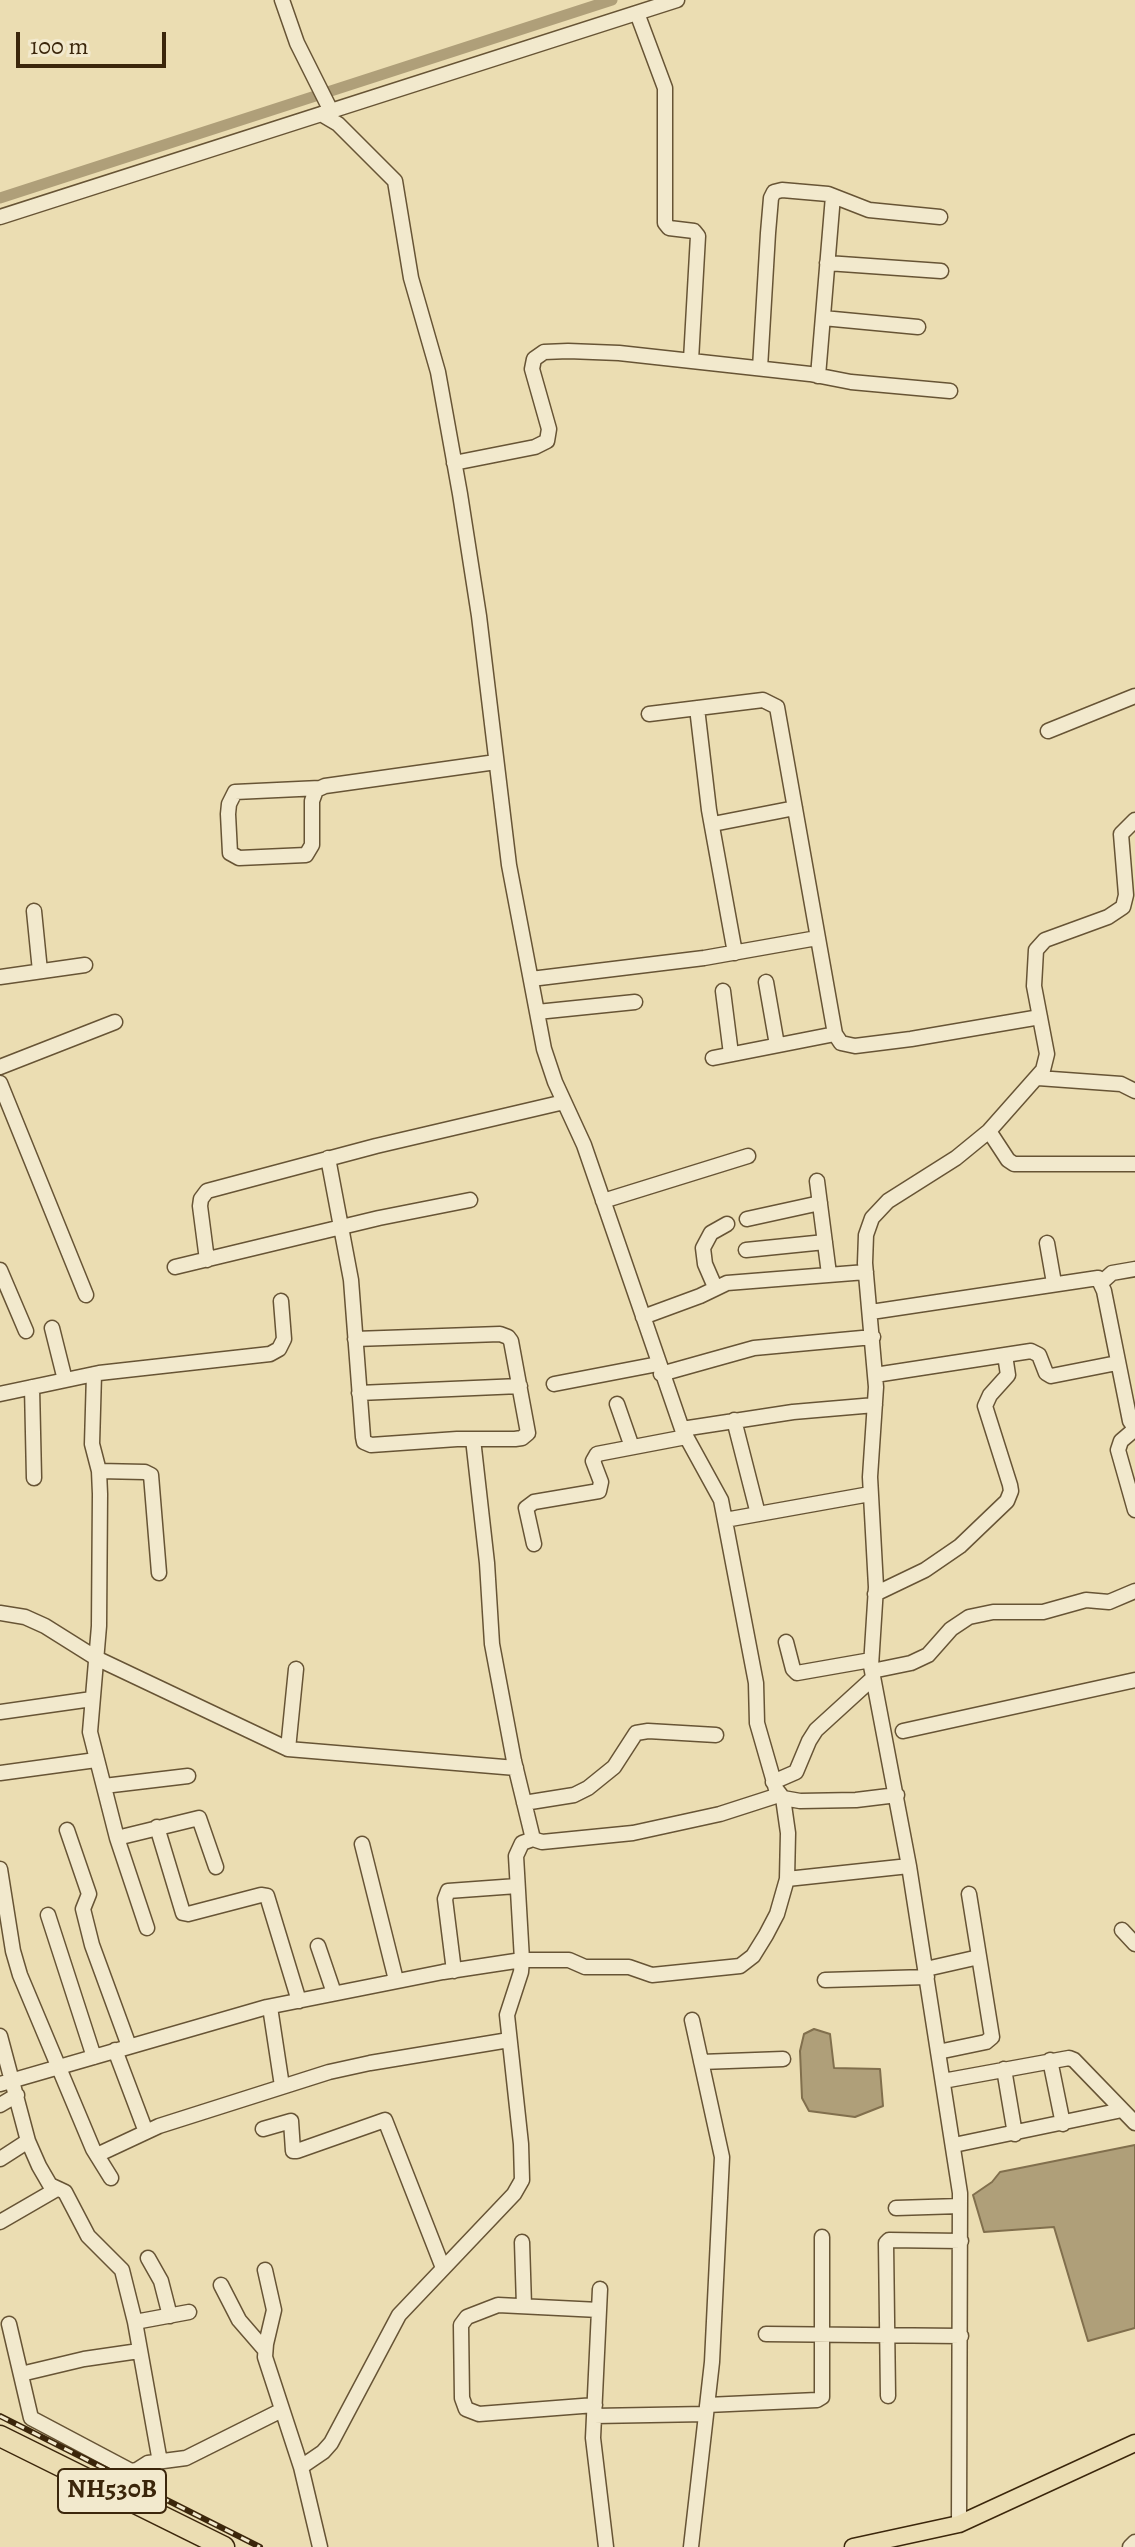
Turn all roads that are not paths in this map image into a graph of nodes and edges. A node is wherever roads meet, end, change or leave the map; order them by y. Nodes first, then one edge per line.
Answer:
1 (282, 0) edge
2 (677, 0) edge
3 (637, 13) junction
4 (326, 110) junction
5 (833, 196) junction
6 (0, 217) edge
7 (940, 217) dead end
8 (827, 263) junction
9 (941, 271) dead end
10 (823, 318) junction
11 (918, 327) dead end
12 (691, 360) junction
13 (760, 368) junction
14 (818, 376) junction
15 (950, 391) dead end
16 (454, 463) junction
17 (1135, 696) edge
18 (697, 708) junction
19 (649, 714) dead end
20 (1048, 731) dead end
21 (496, 762) junction
22 (320, 788) junction
23 (795, 808) junction
24 (1135, 820) edge
25 (713, 824) junction
26 (1131, 899) edge
27 (34, 911) dead end
28 (817, 938) junction
29 (735, 953) junction
30 (85, 965) dead end
31 (40, 971) junction
32 (0, 977) edge
33 (531, 979) junction
34 (766, 982) dead end
35 (723, 991) dead end
36 (635, 1002) dead end
37 (537, 1012) junction
38 (1040, 1017) junction
39 (115, 1022) dead end
40 (835, 1034) junction
41 (777, 1045) junction
42 (731, 1054) junction
43 (713, 1058) dead end
44 (0, 1067) edge
45 (1038, 1078) junction
46 (0, 1083) edge
47 (1135, 1091) edge
48 (564, 1102) junction
49 (989, 1131) junction
50 (748, 1156) dead end
51 (328, 1158) junction
52 (1135, 1164) edge
53 (817, 1181) dead end
54 (470, 1200) dead end
55 (603, 1201) junction
56 (820, 1203) junction
57 (747, 1219) dead end
58 (727, 1224) dead end
59 (342, 1227) junction
60 (825, 1242) junction
61 (1047, 1243) dead end
62 (746, 1250) dead end
63 (207, 1260) junction
64 (175, 1267) dead end
65 (1135, 1269) edge
66 (0, 1270) edge
67 (860, 1273) junction
68 (829, 1274) junction
69 (1102, 1282) junction
70 (1054, 1283) junction
71 (715, 1287) junction
72 (86, 1295) dead end
73 (281, 1301) dead end
74 (871, 1312) junction
75 (643, 1317) junction
76 (52, 1328) dead end
77 (26, 1331) dead end
78 (873, 1337) junction
79 (355, 1339) junction
80 (1005, 1355) junction
81 (1117, 1363) junction
82 (659, 1369) junction
83 (94, 1374) junction
84 (875, 1375) junction
85 (65, 1380) junction
86 (554, 1384) dead end
87 (520, 1386) junction
88 (32, 1387) junction
89 (359, 1393) junction
90 (0, 1394) edge
91 (617, 1404) dead end
92 (875, 1405) junction
93 (734, 1420) junction
94 (1135, 1428) edge
95 (684, 1433) junction
96 (473, 1439) junction
97 (632, 1447) junction
98 (99, 1471) junction
99 (34, 1478) dead end
100 (1132, 1490) edge
101 (870, 1494) junction
102 (1135, 1510) edge
103 (758, 1514) junction
104 (725, 1520) junction
105 (534, 1544) dead end
106 (159, 1573) dead end
107 (1135, 1591) edge
108 (875, 1594) junction
109 (0, 1613) edge
110 (786, 1642) dead end
111 (96, 1658) junction
112 (296, 1669) dead end
113 (872, 1669) junction
114 (1135, 1680) edge
115 (92, 1699) junction
116 (0, 1712) edge
117 (903, 1731) dead end
118 (716, 1735) dead end
119 (288, 1749) junction
120 (96, 1760) junction
121 (516, 1768) junction
122 (0, 1773) edge
123 (188, 1776) dead end
124 (104, 1786) junction
125 (778, 1792) junction
126 (897, 1795) junction
127 (524, 1803) junction
128 (157, 1827) junction
129 (67, 1830) dead end
130 (117, 1838) junction
131 (533, 1839) junction
132 (362, 1844) dead end
133 (909, 1866) junction
134 (216, 1867) dead end
135 (0, 1869) edge
136 (787, 1879) junction
137 (517, 1886) junction
138 (969, 1894) dead end
139 (48, 1915) dead end
140 (147, 1928) dead end
141 (1122, 1930) dead end
142 (1135, 1944) edge
143 (318, 1946) dead end
144 (979, 1957) junction
145 (522, 1960) junction
146 (454, 1971) junction
147 (926, 1973) junction
148 (396, 1980) junction
149 (825, 1980) dead end
150 (334, 1993) junction
151 (299, 2001) junction
152 (270, 2007) junction
153 (692, 2020) dead end
154 (0, 2036) edge
155 (509, 2040) junction
156 (122, 2048) junction
157 (938, 2052) junction
158 (94, 2057) junction
159 (783, 2059) dead end
160 (1050, 2060) junction
161 (701, 2062) junction
162 (58, 2068) junction
163 (1004, 2069) junction
164 (943, 2081) junction
165 (282, 2086) junction
166 (10, 2087) edge
167 (0, 2105) edge
168 (1122, 2110) junction
169 (1135, 2123) edge
170 (1063, 2124) junction
171 (263, 2129) dead end
172 (146, 2132) junction
173 (1015, 2134) junction
174 (28, 2141) junction
175 (954, 2145) junction
176 (97, 2155) junction
177 (0, 2159) edge
178 (111, 2178) dead end
179 (57, 2189) junction
180 (960, 2206) junction
181 (896, 2208) dead end
182 (0, 2222) edge
183 (822, 2237) dead end
184 (961, 2241) junction
185 (522, 2242) dead end
186 (148, 2258) dead end
187 (443, 2268) junction
188 (265, 2270) dead end
189 (221, 2285) dead end
190 (600, 2289) dead end
191 (524, 2306) junction
192 (599, 2310) junction
193 (189, 2312) dead end
194 (170, 2316) junction
195 (135, 2322) junction
196 (9, 2324) dead end
197 (766, 2334) dead end
198 (822, 2334) junction
199 (887, 2335) junction
200 (961, 2336) junction
201 (265, 2350) junction
202 (139, 2351) junction
203 (21, 2374) junction
204 (888, 2396) dead end
205 (706, 2409) junction
206 (282, 2410) junction
207 (594, 2410) junction
208 (0, 2436) edge
209 (1135, 2443) edge
210 (160, 2462) junction
211 (301, 2467) junction
212 (959, 2524) junction
213 (1135, 2542) edge
214 (224, 2547) edge
215 (320, 2547) edge
216 (606, 2547) edge
217 (691, 2547) edge
218 (853, 2547) edge
219 (1130, 2547) edge

1 - 4 street
2 - 3 street
3 - 4 street
3 - 12 street
4 - 6 street
4 - 16 street
5 - 7 street
5 - 8 street
5 - 13 street
8 - 9 street
8 - 10 street
10 - 11 street
10 - 14 street
12 - 13 street
12 - 16 street
13 - 14 street
14 - 15 street
16 - 21 street
17 - 20 street
18 - 19 street
18 - 23 street
18 - 25 street
21 - 22 street
21 - 33 street
22 - 22 street
23 - 25 street
23 - 28 street
24 - 26 street
25 - 29 street
26 - 38 street
27 - 31 street
28 - 29 street
28 - 40 street
29 - 33 street
30 - 31 street
31 - 32 street
33 - 37 street
34 - 41 street
35 - 42 street
36 - 37 street
37 - 48 street
38 - 40 street
38 - 45 street
39 - 44 street
40 - 41 street
41 - 42 street
42 - 43 street
45 - 47 street
45 - 49 street
46 - 72 street
48 - 51 street
48 - 55 street
49 - 52 street
49 - 67 street
50 - 55 street
51 - 59 street
51 - 63 street
53 - 56 street
54 - 59 street
55 - 75 street
56 - 57 street
56 - 60 street
58 - 71 street
59 - 63 street
59 - 79 street
60 - 62 street
60 - 68 street
61 - 70 street
63 - 64 street
65 - 69 street
66 - 77 street
67 - 68 street
67 - 74 street
68 - 71 street
69 - 70 street
69 - 81 street
70 - 74 street
71 - 75 street
73 - 83 street
74 - 78 street
75 - 82 street
76 - 85 street
78 - 82 street
78 - 84 street
79 - 87 street
79 - 89 street
80 - 81 street
80 - 84 street
80 - 108 street
81 - 94 street
82 - 86 street
82 - 95 street
83 - 85 street
83 - 98 street
84 - 92 street
85 - 88 street
87 - 89 street
87 - 96 street
88 - 90 street
88 - 99 street
89 - 96 street
91 - 97 street
92 - 93 street
92 - 101 street
93 - 95 street
93 - 103 street
94 - 100 street
95 - 97 street
95 - 104 street
96 - 121 street
97 - 105 street
98 - 106 street
98 - 111 street
100 - 102 street
101 - 103 street
101 - 108 street
103 - 104 street
104 - 125 street
107 - 113 street
108 - 113 street
109 - 111 street
110 - 113 street
111 - 115 street
111 - 119 street
112 - 119 street
113 - 125 street
113 - 126 street
114 - 117 street
115 - 116 street
115 - 120 street
118 - 127 street
119 - 121 street
120 - 122 street
120 - 124 street
121 - 127 street
123 - 124 street
124 - 130 street
125 - 126 street
125 - 131 street
125 - 136 street
126 - 133 street
127 - 131 street
128 - 130 street
128 - 134 street
128 - 151 street
129 - 156 street
130 - 140 street
131 - 137 street
132 - 148 street
133 - 136 street
133 - 147 street
135 - 162 street
136 - 145 street
137 - 145 street
137 - 146 street
138 - 144 street
139 - 158 street
141 - 142 street
143 - 150 street
144 - 147 street
144 - 157 street
145 - 146 street
145 - 155 street
146 - 148 street
147 - 149 street
147 - 157 street
148 - 150 street
150 - 151 street
151 - 152 street
152 - 156 street
152 - 165 street
153 - 161 street
154 - 166 street
155 - 165 street
155 - 187 street
156 - 158 street
156 - 172 street
157 - 164 street
158 - 162 street
159 - 161 street
160 - 163 street
160 - 168 street
160 - 170 street
161 - 205 street
162 - 166 street
162 - 176 street
163 - 164 street
163 - 173 street
164 - 175 street
165 - 172 street
166 - 167 street
166 - 174 street
168 - 169 street
168 - 170 street
170 - 173 street
171 - 187 street
172 - 176 street
173 - 175 street
174 - 177 street
174 - 179 street
175 - 180 street
176 - 178 street
179 - 182 street
179 - 195 street
180 - 181 street
180 - 184 street
183 - 198 street
184 - 199 street
184 - 200 street
185 - 191 street
186 - 194 street
187 - 211 street
188 - 201 street
189 - 201 street
190 - 192 street
191 - 192 street
191 - 207 street
192 - 207 street
193 - 194 street
194 - 195 street
195 - 202 street
196 - 203 street
197 - 198 street
198 - 199 street
198 - 205 street
199 - 200 street
199 - 204 street
200 - 212 street
201 - 206 street
202 - 203 street
202 - 210 street
203 - 210 street
205 - 207 street
205 - 217 street
206 - 210 street
206 - 211 street
207 - 216 street
208 - 214 highway, NH530B
209 - 212 main road
211 - 215 street
212 - 218 main road
213 - 219 street

